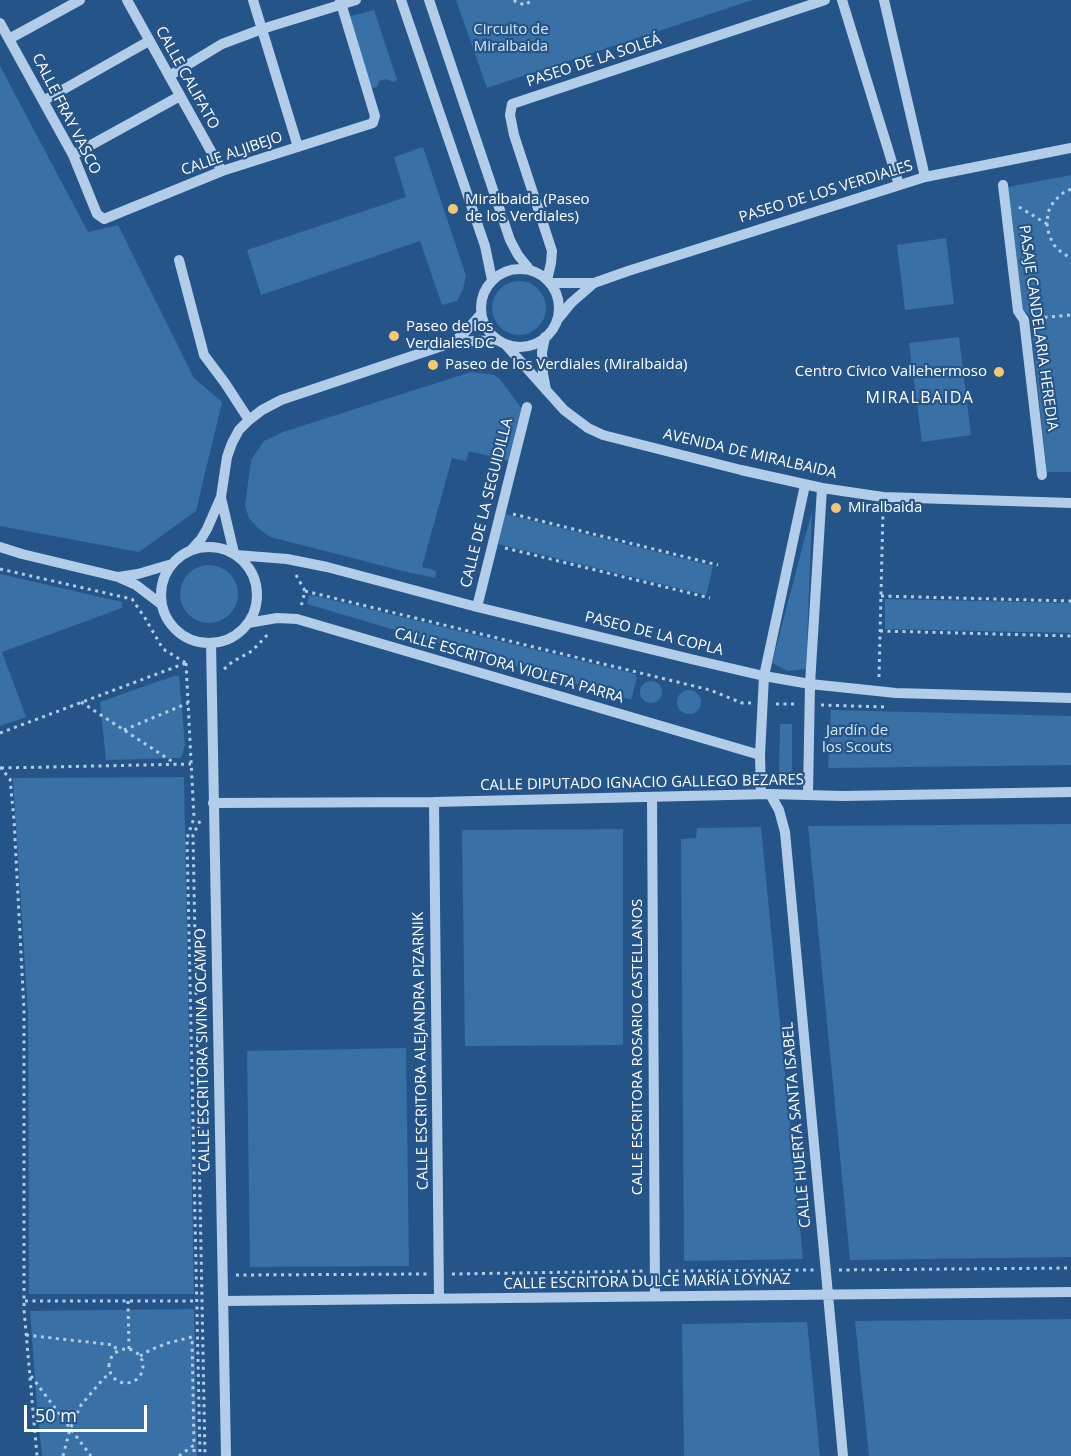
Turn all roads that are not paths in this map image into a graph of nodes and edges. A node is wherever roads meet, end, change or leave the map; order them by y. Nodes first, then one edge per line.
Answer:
1 (80, 0) edge
2 (127, 0) edge
3 (253, 0) edge
4 (356, 0) edge
5 (401, 0) edge
6 (429, 0) edge
7 (825, 0) edge
8 (842, 0) edge
9 (884, 0) edge
10 (340, 2) edge
11 (0, 23) edge
12 (262, 29) junction
13 (9, 39) junction
14 (149, 41) junction
15 (169, 76) junction
16 (180, 96) junction
17 (43, 101) junction
18 (298, 147) junction
19 (1071, 148) edge
20 (73, 155) junction
21 (222, 171) junction
22 (925, 177) junction
23 (1003, 184) dead end
24 (899, 185) junction
25 (104, 219) joint
26 (179, 261) dead end
27 (530, 270) junction
28 (492, 280) junction
29 (548, 281) junction
30 (594, 283) junction
31 (481, 314) junction
32 (557, 321) junction
33 (545, 337) junction
34 (454, 342) junction
35 (501, 342) junction
36 (547, 392) junction
37 (527, 407) dead end
38 (249, 420) junction
39 (1042, 475) dead end
40 (806, 485) junction
41 (822, 488) junction
42 (221, 497) junction
43 (1071, 503) edge
44 (0, 546) edge
45 (191, 550) junction
46 (0, 553) edge
47 (22, 554) junction
48 (235, 554) junction
49 (172, 564) junction
50 (118, 577) junction
51 (161, 604) junction
52 (477, 607) junction
53 (248, 623) junction
54 (211, 643) junction
55 (764, 676) junction
56 (810, 684) junction
57 (1071, 698) edge
58 (760, 755) junction
59 (1071, 792) edge
60 (766, 794) junction
61 (808, 794) junction
62 (652, 797) junction
63 (434, 802) junction
64 (213, 803) junction
65 (1071, 1292) edge
66 (827, 1295) junction
67 (655, 1296) junction
68 (439, 1299) junction
69 (223, 1301) junction
70 (226, 1456) edge
71 (843, 1456) edge

1 - 13 street
2 - 14 street, CALLE CALIFATO
3 - 12 street
4 - 10 street
5 - 28 street
6 - 27 street
7 - 29 street, PASEO DE LA SOLEÁ
8 - 24 street
9 - 22 street
10 - 12 street
10 - 18 street, CALLE ALJIBEJO
11 - 13 street, CALLE FRAY VASCO
12 - 15 street
12 - 18 street
13 - 17 street, CALLE FRAY VASCO
14 - 15 street, CALLE CALIFATO
14 - 17 street
15 - 16 street, CALLE CALIFATO
16 - 20 street
16 - 21 street, CALLE CALIFATO
17 - 20 street, CALLE FRAY VASCO
18 - 21 street, CALLE ALJIBEJO
19 - 22 street, PASEO DE LOS VERDIALES
20 - 25 street, CALLE FRAY VASCO
21 - 25 street, CALLE ALJIBEJO
22 - 24 street, PASEO DE LOS VERDIALES
23 - 39 street, PASAJE CANDELARIA HEREDIA
24 - 30 street, PASEO DE LOS VERDIALES
26 - 38 street
27 - 28 street
27 - 29 street
28 - 31 street
29 - 30 street, PASEO DE LOS VERDIALES
29 - 32 street
30 - 32 street, PASEO DE LOS VERDIALES
31 - 34 street
31 - 35 street
32 - 33 street
33 - 35 street
33 - 36 street
34 - 35 street
34 - 38 street
35 - 36 street, AVENIDA DE MIRALBAIDA
36 - 40 street, AVENIDA DE MIRALBAIDA
37 - 52 street, CALLE DE LA SEGUIDILLA
38 - 42 street
40 - 41 street, AVENIDA DE MIRALBAIDA
40 - 55 street, CALLE HUERTA SANTA ISABEL
41 - 43 street, AVENIDA DE MIRALBAIDA
41 - 56 street
42 - 45 street
42 - 48 street
44 - 47 street
45 - 48 street
45 - 49 street
46 - 47 street
47 - 50 street
48 - 52 street, PASEO DE LA COPLA
48 - 53 street
49 - 50 street
49 - 51 street
50 - 51 street
51 - 54 street
52 - 55 street, PASEO DE LA COPLA
53 - 54 street
53 - 58 street, CALLE ESCRITORA VIOLETA PARRA
54 - 64 street, CALLE ESCRITORA SIVINA OCAMPO
55 - 56 street, PASEO DE LA COPLA
55 - 58 street, CALLE HUERTA SANTA ISABEL
56 - 57 street, PASEO DE LA COPLA
56 - 61 street
58 - 60 street, CALLE HUERTA SANTA ISABEL
59 - 61 street, CALLE DIPUTADO IGNACIO GALLEGO BEZARES
60 - 61 street, CALLE DIPUTADO IGNACIO GALLEGO BEZARES
60 - 62 street, CALLE DIPUTADO IGNACIO GALLEGO BEZARES
60 - 66 street, CALLE HUERTA SANTA ISABEL
62 - 63 street, CALLE DIPUTADO IGNACIO GALLEGO BEZARES
62 - 67 street, CALLE ESCRITORA ROSARIO CASTELLANOS
63 - 64 street, CALLE DIPUTADO IGNACIO GALLEGO BEZARES
63 - 68 street, CALLE ESCRITORA ALEJANDRA PIZARNIK
64 - 69 street, CALLE ESCRITORA SIVINA OCAMPO
65 - 66 street, CALLE ESCRITORA DULCE MARÍA LOYNAZ
66 - 67 street, CALLE ESCRITORA DULCE MARÍA LOYNAZ
66 - 71 street, CALLE HUERTA SANTA ISABEL
67 - 68 street, CALLE ESCRITORA DULCE MARÍA LOYNAZ
68 - 69 street, CALLE ESCRITORA DULCE MARÍA LOYNAZ
69 - 70 street, CALLE ESCRITORA SIVINA OCAMPO

